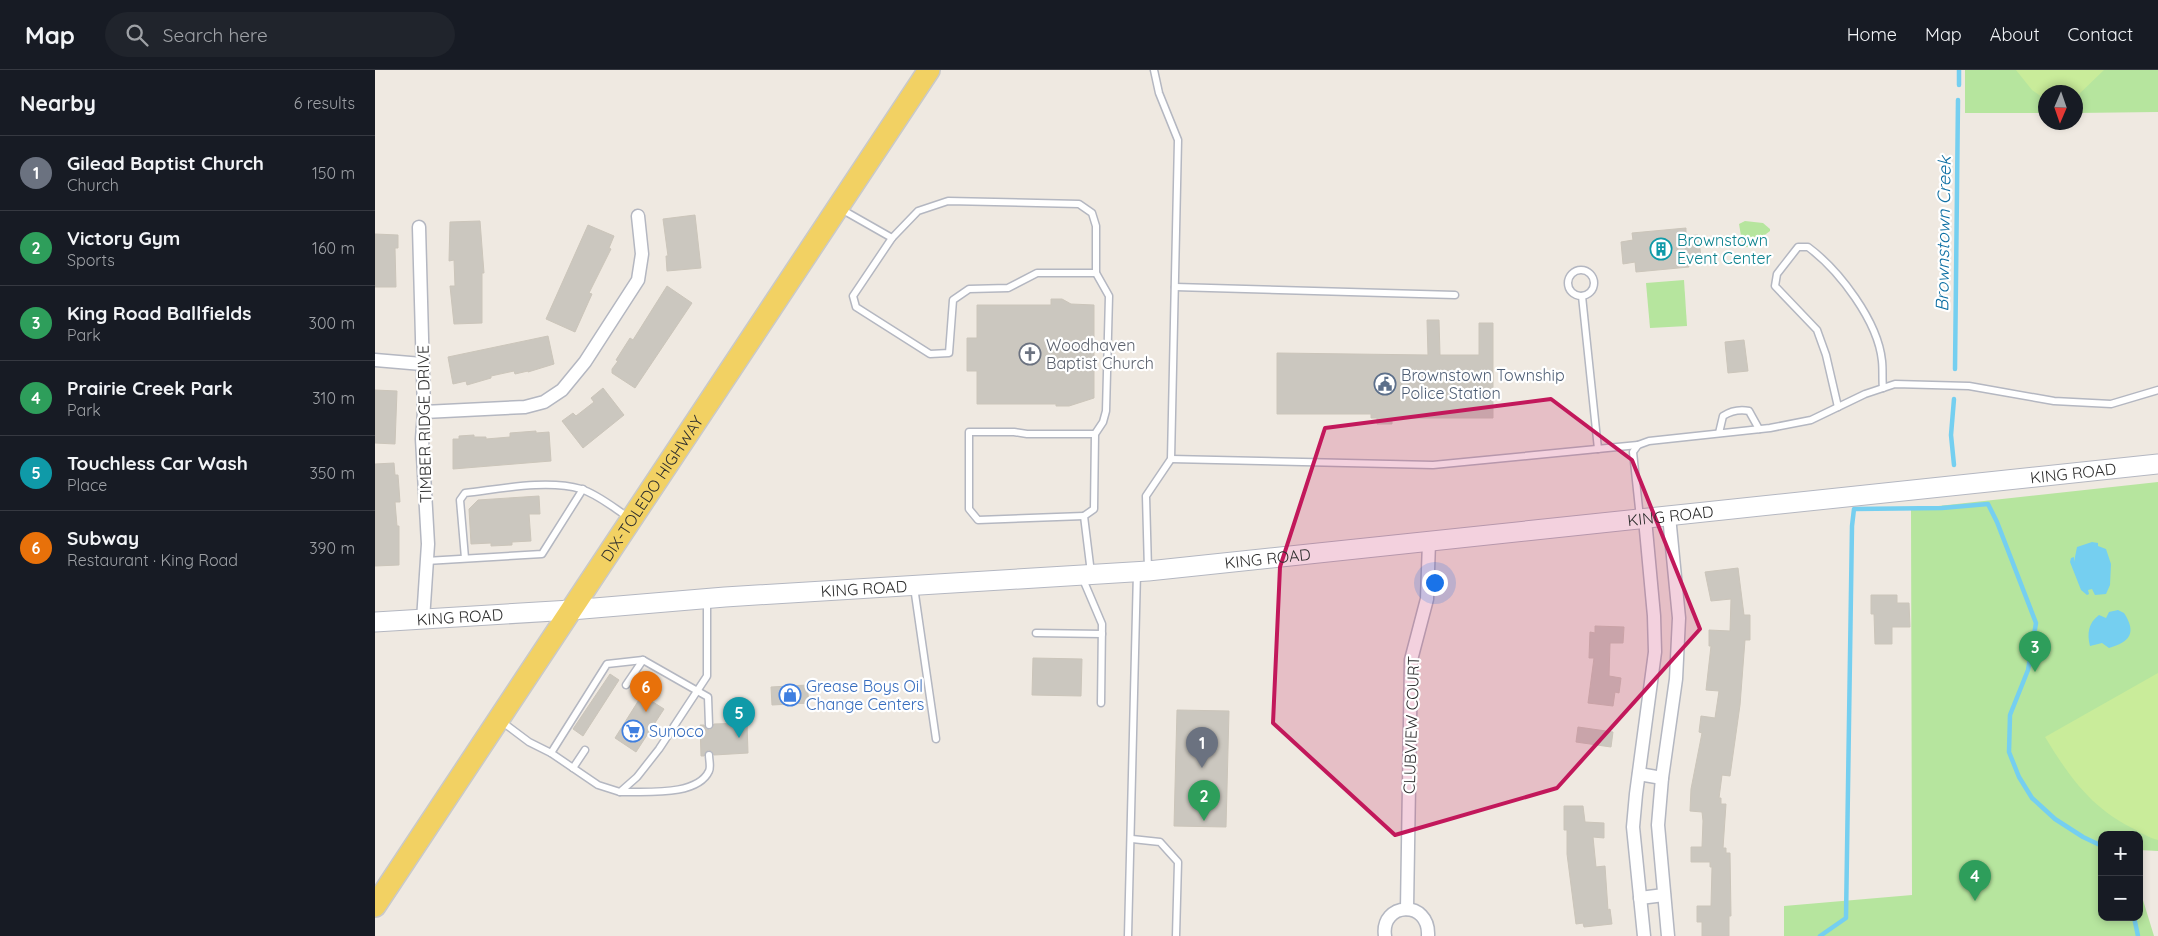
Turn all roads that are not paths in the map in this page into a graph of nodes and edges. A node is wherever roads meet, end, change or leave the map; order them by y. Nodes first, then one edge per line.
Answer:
1 (929, 70) edge
2 (1155, 70) edge
3 (837, 208) junction
4 (638, 216) dead end
5 (419, 227) dead end
6 (891, 238) junction
7 (1096, 272) junction
8 (1175, 287) junction
9 (1455, 295) dead end
10 (1582, 296) junction
11 (375, 360) edge
12 (422, 364) junction
13 (1883, 388) junction
14 (2158, 390) edge
15 (1839, 407) junction
16 (423, 412) junction
17 (1759, 430) junction
18 (1095, 434) junction
19 (1719, 434) junction
20 (1638, 445) junction
21 (1598, 449) junction
22 (1171, 459) junction
23 (2158, 464) edge
24 (583, 489) junction
25 (1084, 516) junction
26 (1669, 516) junction
27 (631, 519) junction
28 (1643, 519) junction
29 (1429, 542) junction
30 (465, 558) junction
31 (426, 561) junction
32 (1142, 571) junction
33 (1086, 576) junction
34 (913, 586) junction
35 (707, 598) junction
36 (571, 610) junction
37 (423, 620) junction
38 (375, 622) edge
39 (1036, 633) dead end
40 (1102, 634) junction
41 (1655, 652) junction
42 (1678, 655) junction
43 (643, 660) junction
44 (626, 685) dead end
45 (697, 691) junction
46 (1101, 703) dead end
47 (498, 719) junction
48 (709, 724) dead end
49 (936, 739) dead end
50 (585, 750) dead end
51 (551, 753) junction
52 (709, 755) dead end
53 (573, 768) junction
54 (1639, 774) junction
55 (1662, 778) junction
56 (620, 792) junction
57 (1132, 839) junction
58 (1663, 895) junction
59 (1640, 898) junction
60 (375, 906) edge
61 (1407, 909) junction
62 (1128, 936) edge
63 (1176, 936) edge
64 (1385, 936) edge
65 (1428, 936) edge
66 (1644, 936) edge
67 (1668, 936) edge

1 - 3 main road, DIX-TOLEDO HIGHWAY
2 - 8 lane
3 - 6 lane
3 - 27 main road, DIX-TOLEDO HIGHWAY
4 - 16 street
5 - 12 street, TIMBER RIDGE DRIVE
6 - 7 lane
6 - 7 lane
7 - 18 lane
8 - 9 lane
8 - 22 lane
10 - 10 lane
10 - 21 lane
11 - 12 street
12 - 16 street, TIMBER RIDGE DRIVE
13 - 14 lane
13 - 15 lane
13 - 15 lane
15 - 17 lane
16 - 31 street, TIMBER RIDGE DRIVE
17 - 19 lane
17 - 19 lane
18 - 25 lane
18 - 25 lane
19 - 20 lane
20 - 21 lane
20 - 28 lane
21 - 22 lane
22 - 32 lane
23 - 26 main road, KING ROAD
24 - 27 lane
24 - 30 lane
24 - 30 lane
25 - 33 lane
26 - 28 main road, KING ROAD
26 - 42 street
27 - 36 main road, DIX-TOLEDO HIGHWAY
28 - 29 main road, KING ROAD
28 - 41 street
29 - 32 main road, KING ROAD
29 - 61 street, CLUBVIEW COURT
30 - 31 lane
31 - 37 street, TIMBER RIDGE DRIVE
32 - 33 main road, KING ROAD
32 - 57 lane
33 - 34 main road, KING ROAD
33 - 40 lane
34 - 35 main road, KING ROAD
34 - 49 lane
35 - 36 main road, KING ROAD
35 - 45 lane
36 - 37 main road, KING ROAD
36 - 47 main road, DIX-TOLEDO HIGHWAY
37 - 38 main road, KING ROAD
39 - 40 lane
40 - 46 lane
41 - 42 street
41 - 54 street
42 - 55 street
43 - 44 lane
43 - 45 lane
43 - 51 lane
45 - 48 lane
45 - 56 lane
47 - 51 lane
47 - 60 main road, DIX-TOLEDO HIGHWAY
50 - 53 lane
51 - 53 lane
52 - 56 lane
53 - 56 lane
54 - 55 street
54 - 59 street
55 - 58 street
57 - 62 lane
57 - 63 lane
58 - 59 street
58 - 67 street
59 - 66 street
61 - 64 street
61 - 65 street

